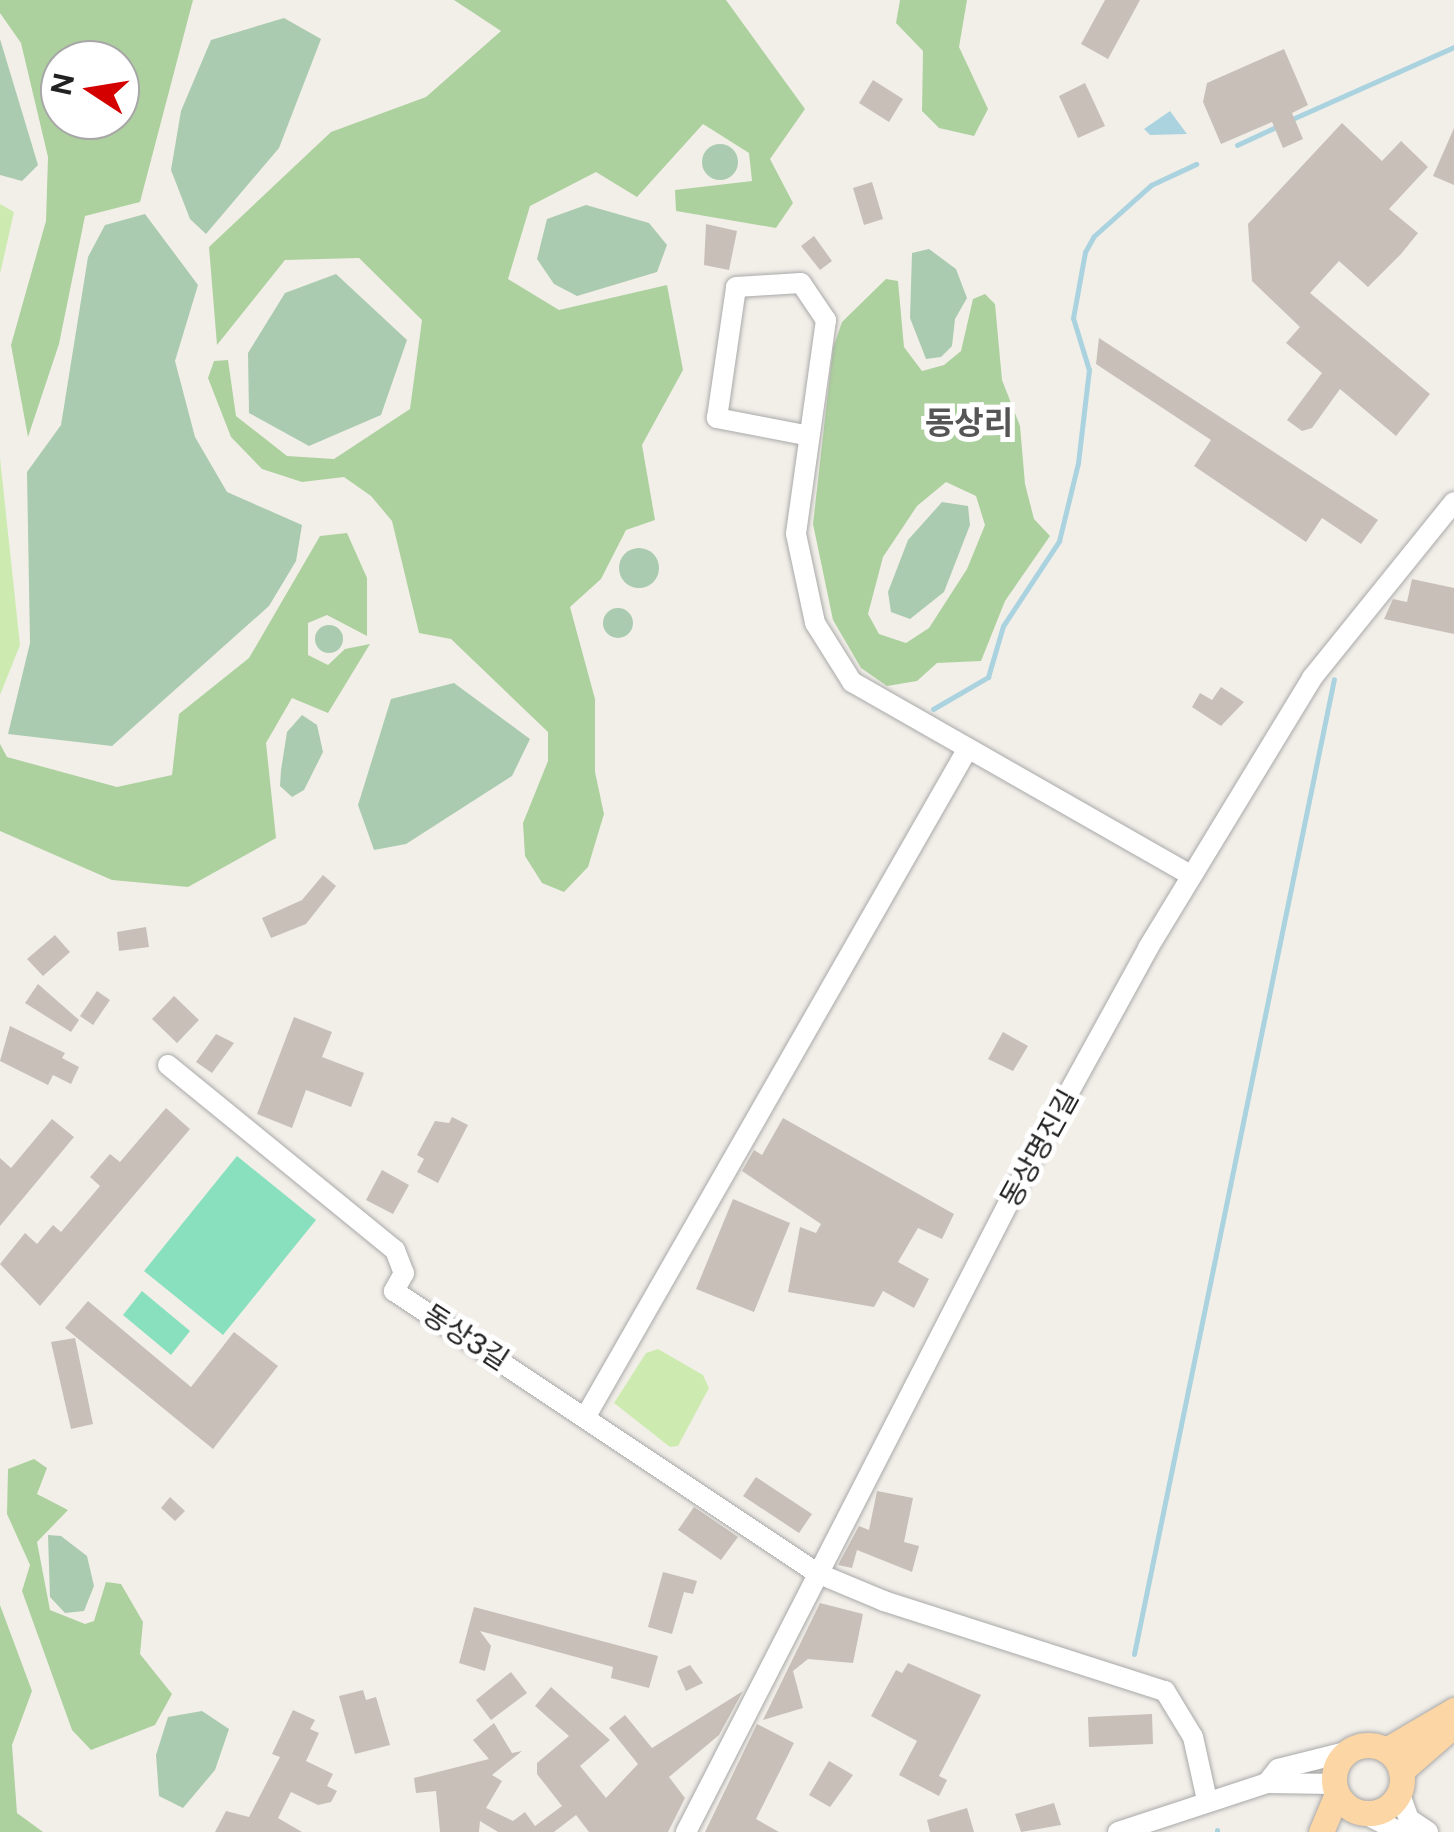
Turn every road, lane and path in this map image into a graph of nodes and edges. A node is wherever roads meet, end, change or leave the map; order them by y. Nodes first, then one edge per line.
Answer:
1 (805, 435) junction
2 (1454, 502) edge
3 (967, 750) junction
4 (1192, 876) junction
5 (168, 1065) dead end
6 (586, 1416) junction
7 (818, 1572) junction
8 (1454, 1710) edge
9 (1454, 1725) edge
10 (1346, 1752) junction
11 (1394, 1763) junction
12 (1267, 1783) junction
13 (1336, 1789) junction
14 (1207, 1800) junction
15 (1363, 1812) junction
16 (686, 1832) edge
17 (1118, 1832) edge
18 (1321, 1832) edge
19 (1343, 1832) edge
20 (1400, 1832) edge
21 (1428, 1832) edge

1 - 1 street
1 - 3 street
2 - 4 street, 동상명진길
3 - 4 street
3 - 6 street
4 - 7 street, 동상명진길
5 - 6 street, 동상3길
6 - 7 street, 동상3길
7 - 14 street, 동상3길
7 - 16 street, 동상명진길
8 - 11 main road
9 - 11 main road
10 - 11 main road
10 - 12 street
10 - 13 main road
11 - 15 main road
11 - 21 street
12 - 13 street
12 - 14 street
13 - 15 main road
13 - 18 main road
14 - 17 street
15 - 19 main road
15 - 20 street

